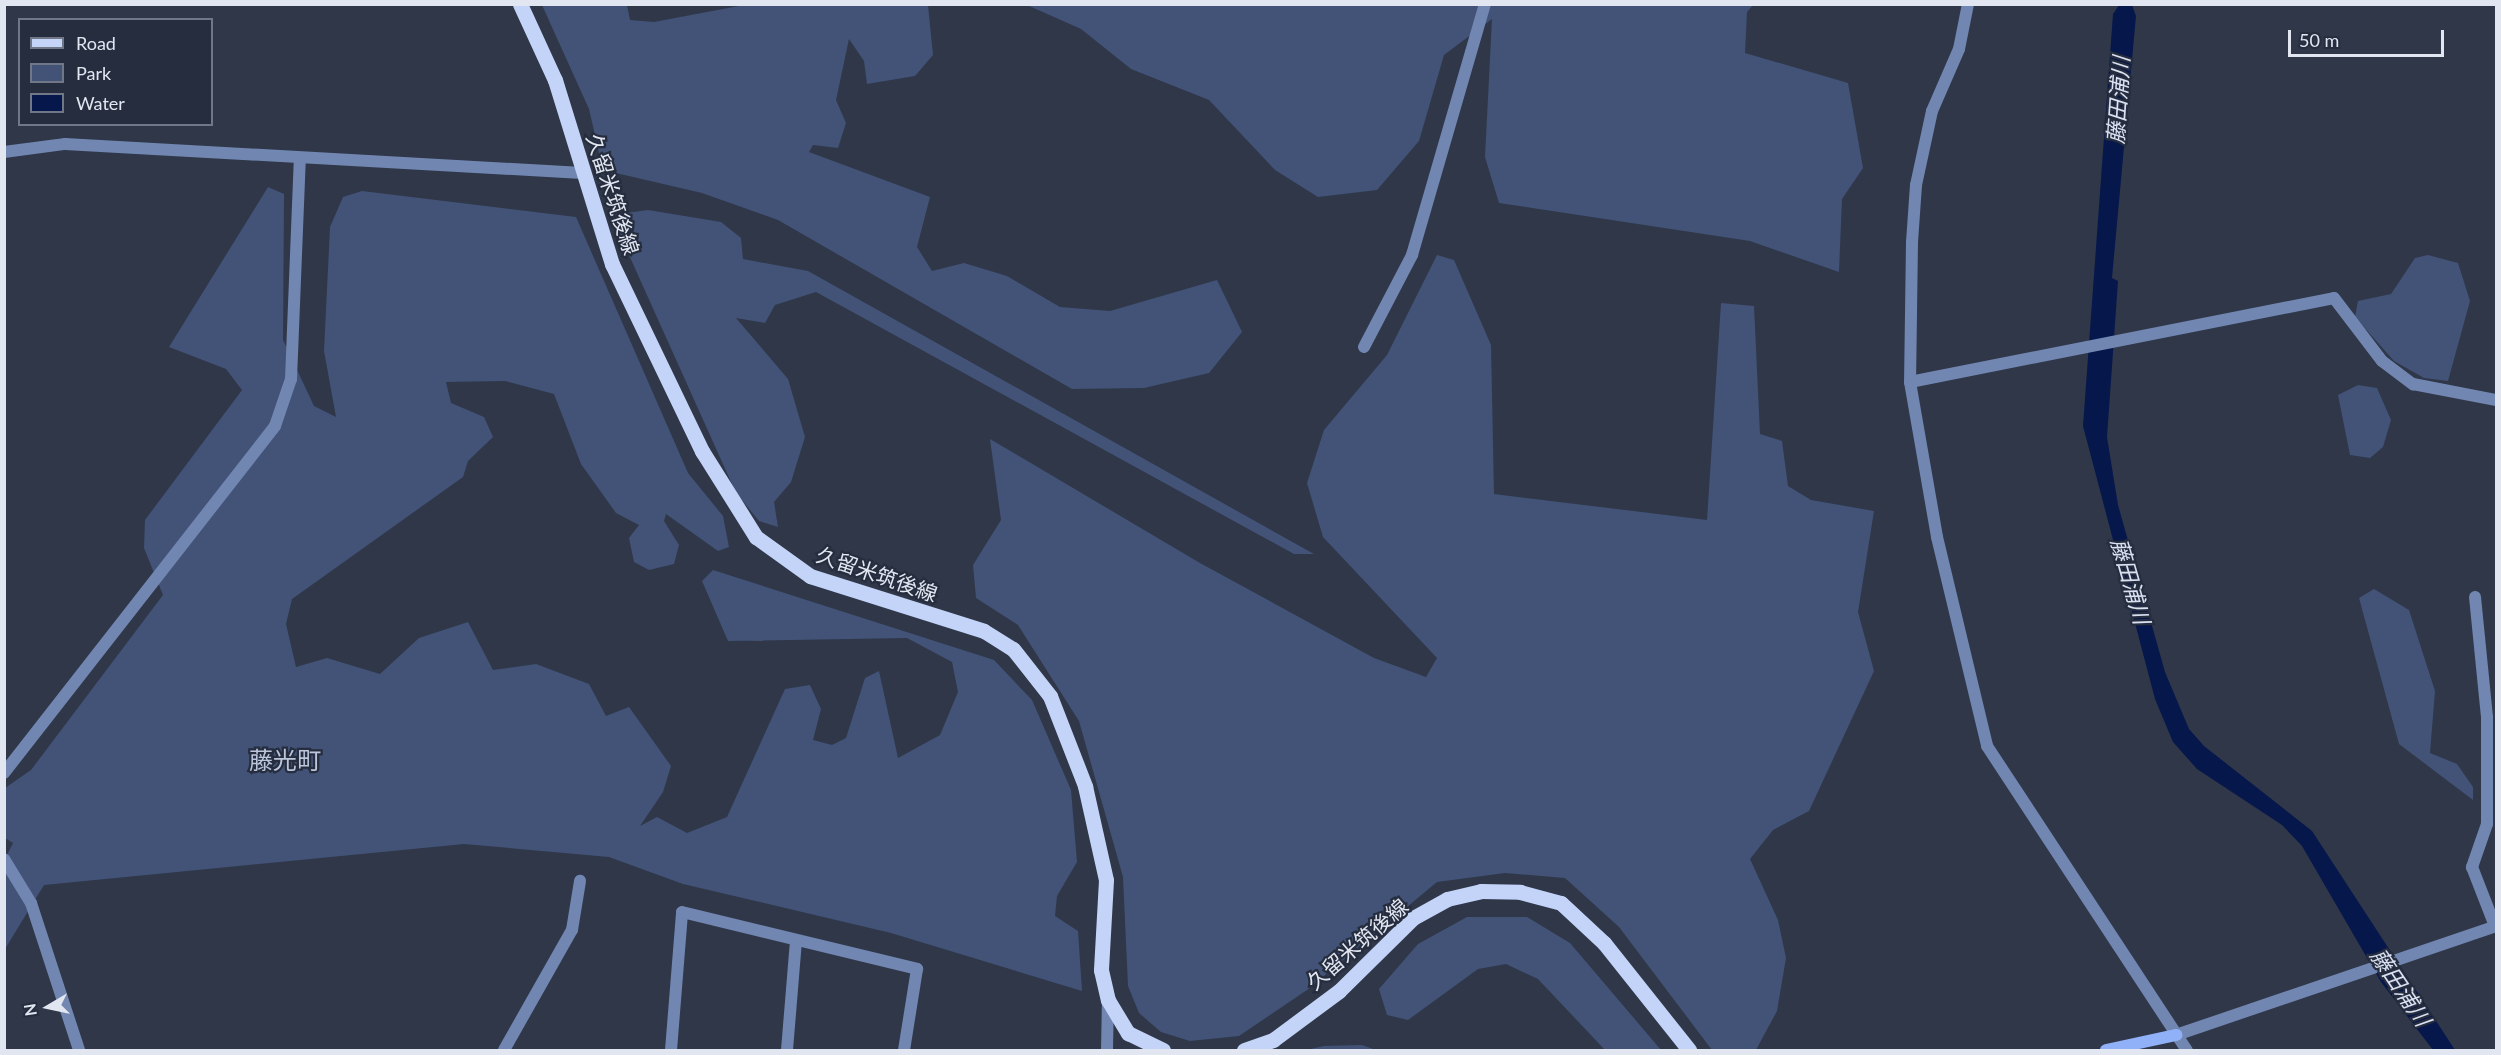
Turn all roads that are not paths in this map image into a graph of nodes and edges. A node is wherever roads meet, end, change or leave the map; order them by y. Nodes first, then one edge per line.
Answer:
1 (520, 4) edge
2 (1485, 4) edge
3 (1968, 4) edge
4 (4, 152) edge
5 (300, 158) junction
6 (582, 173) junction
7 (1365, 348) dead end
8 (1910, 382) junction
9 (2496, 400) edge
10 (2475, 597) dead end
11 (4, 773) edge
12 (4, 859) edge
13 (580, 881) dead end
14 (2496, 926) edge
15 (796, 940) junction
16 (1108, 1000) junction
17 (2176, 1035) junction
18 (79, 1050) edge
19 (504, 1050) edge
20 (671, 1050) edge
21 (787, 1050) edge
22 (904, 1050) edge
23 (1107, 1050) edge
24 (1163, 1050) edge
25 (1244, 1050) edge
26 (1689, 1050) edge
27 (2106, 1050) edge
28 (2187, 1050) edge

1 - 6 main road, 久留米筑後線
2 - 7 street
3 - 8 street
4 - 5 street
5 - 6 street
5 - 11 street
6 - 16 main road, 久留米筑後線
8 - 9 street
8 - 17 street
10 - 14 street
12 - 18 street
13 - 19 street
14 - 17 street
15 - 20 street
15 - 21 street
15 - 22 street
16 - 23 street
16 - 24 main road, 久留米筑後線
17 - 27 street
17 - 28 street
25 - 26 main road, 久留米筑後線

